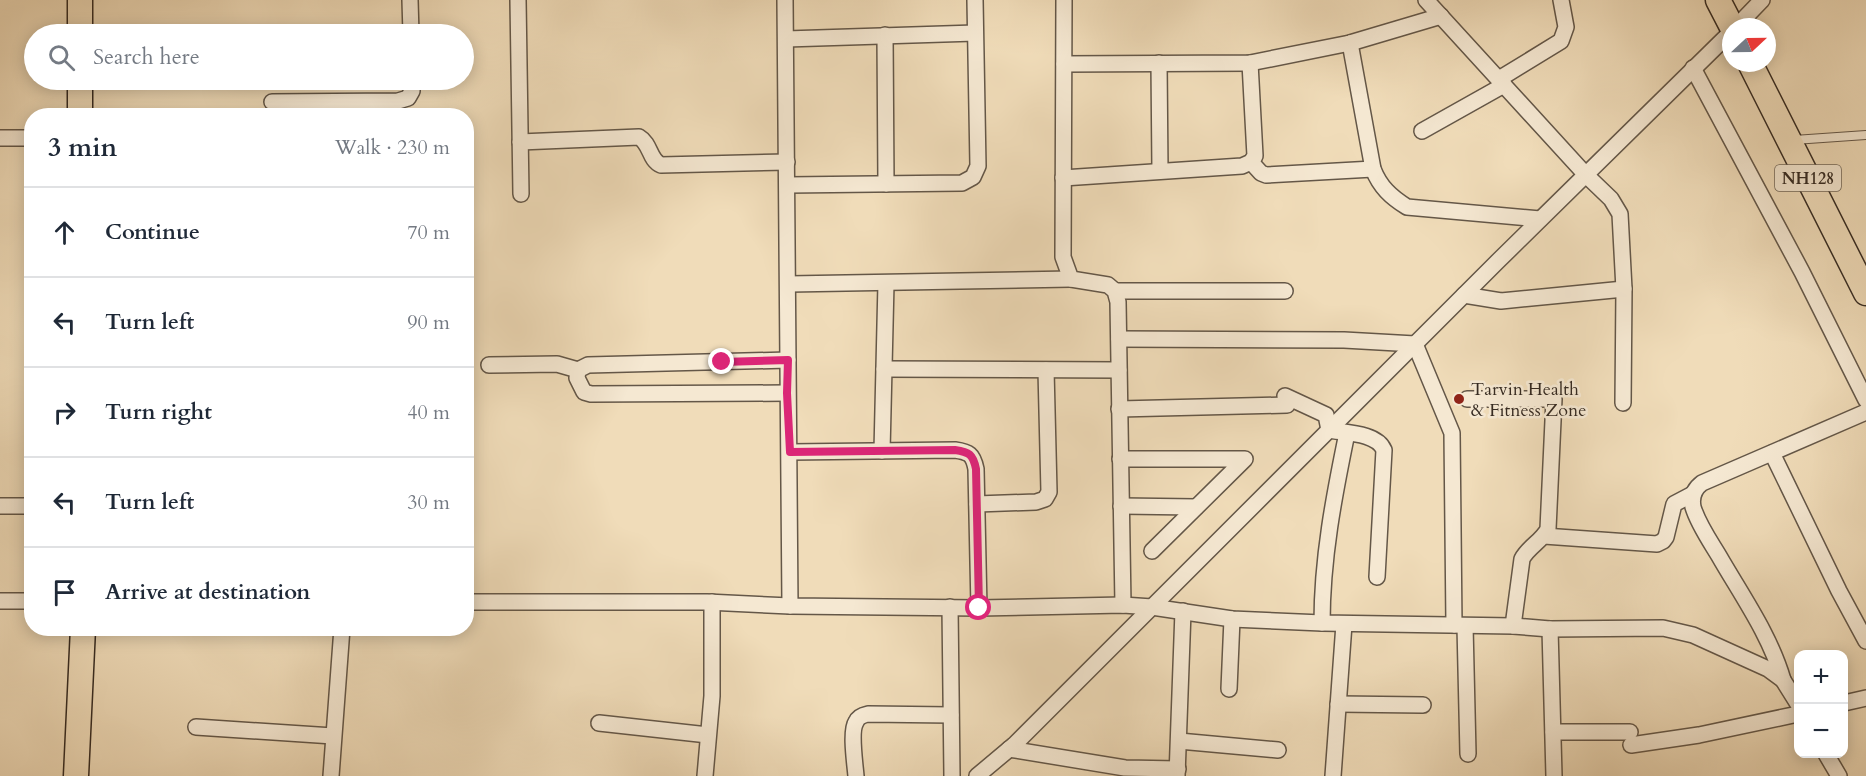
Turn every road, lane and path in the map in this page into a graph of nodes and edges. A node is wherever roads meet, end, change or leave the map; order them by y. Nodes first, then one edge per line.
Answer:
1 (80, 0) edge
2 (410, 0) edge
3 (518, 0) edge
4 (785, 0) edge
5 (975, 0) edge
6 (1064, 0) edge
7 (1426, 0) edge
8 (1561, 0) edge
9 (1718, 0) edge
10 (1762, 0) edge
11 (1442, 16) junction
12 (1727, 18) edge
13 (1745, 18) edge
14 (80, 24) edge
15 (411, 24) edge
16 (975, 33) junction
17 (885, 35) junction
18 (786, 39) junction
19 (1722, 41) edge
20 (1350, 43) junction
21 (1159, 63) junction
22 (1250, 63) junction
23 (1064, 64) junction
24 (1694, 68) junction
25 (1755, 72) edge
26 (1501, 82) junction
27 (80, 90) edge
28 (412, 90) edge
29 (272, 102) dead end
30 (80, 108) edge
31 (1422, 130) dead end
32 (1866, 135) edge
33 (0, 138) edge
34 (24, 138) edge
35 (1789, 140) junction
36 (520, 142) junction
37 (787, 162) junction
38 (1251, 162) junction
39 (1373, 169) junction
40 (1160, 171) junction
41 (1586, 175) junction
42 (1063, 178) junction
43 (886, 184) junction
44 (788, 185) junction
45 (521, 194) dead end
46 (1540, 219) junction
47 (1071, 279) junction
48 (886, 283) junction
49 (789, 284) junction
50 (1624, 289) junction
51 (1115, 291) junction
52 (1285, 291) dead end
53 (1866, 293) edge
54 (1464, 296) junction
55 (1119, 339) junction
56 (1415, 344) junction
57 (788, 360) junction
58 (489, 365) dead end
59 (884, 369) junction
60 (578, 370) junction
61 (1046, 370) junction
62 (1119, 370) junction
63 (787, 393) junction
64 (1467, 399) dead end
65 (1866, 400) edge
66 (1623, 403) dead end
67 (1119, 409) junction
68 (1866, 412) edge
69 (1329, 430) junction
70 (1347, 433) junction
71 (882, 451) junction
72 (790, 452) junction
73 (1772, 453) junction
74 (1120, 459) junction
75 (1693, 494) junction
76 (977, 504) junction
77 (0, 506) edge
78 (1121, 506) junction
79 (24, 507) edge
80 (1196, 507) junction
81 (1544, 536) junction
82 (1152, 551) dead end
83 (1377, 577) dead end
84 (0, 601) edge
85 (24, 601) edge
86 (474, 602) edge
87 (712, 602) junction
88 (1123, 605) junction
89 (790, 606) junction
90 (950, 607) junction
91 (1152, 607) junction
92 (979, 608) junction
93 (1182, 611) junction
94 (1232, 619) junction
95 (1322, 623) junction
96 (1344, 624) junction
97 (1460, 625) junction
98 (1513, 626) junction
99 (1550, 628) junction
100 (83, 636) edge
101 (341, 636) edge
102 (1866, 641) edge
103 (1783, 680) junction
104 (1229, 689) dead end
105 (1794, 698) edge
106 (1866, 698) edge
107 (1848, 702) edge
108 (1338, 704) junction
109 (1423, 705) dead end
110 (951, 715) junction
111 (1794, 715) edge
112 (599, 723) dead end
113 (196, 727) dead end
114 (1553, 732) junction
115 (708, 735) junction
116 (333, 736) junction
117 (1179, 741) junction
118 (1009, 749) junction
119 (1278, 750) dead end
120 (1467, 754) dead end
121 (1829, 758) edge
122 (1178, 772) edge
123 (979, 775) edge
124 (76, 776) edge
125 (331, 776) edge
126 (705, 776) edge
127 (856, 776) edge
128 (952, 776) edge
129 (1333, 776) edge
130 (1554, 776) edge
131 (1839, 776) edge

1 - 14 main road
2 - 15 street
3 - 36 street
4 - 18 street
5 - 16 street
6 - 23 street
7 - 11 street
8 - 26 street
9 - 12 main road
10 - 13 street
11 - 20 street
11 - 26 street
16 - 17 street
16 - 43 street
17 - 18 street
17 - 43 street
18 - 37 street
19 - 24 street
20 - 22 street
20 - 39 street
21 - 22 street
21 - 23 street
21 - 40 street
22 - 38 street
23 - 42 street
24 - 41 street
24 - 65 street
25 - 35 main road, NH128
26 - 31 street
26 - 41 street
27 - 30 main road
28 - 29 street
32 - 35 lane
33 - 34 street
35 - 53 main road, NH128
36 - 37 street
36 - 45 street
37 - 44 street
38 - 39 street
38 - 40 street
39 - 46 street
40 - 42 street
41 - 46 street
41 - 50 street
42 - 47 street
43 - 44 street
44 - 49 street
46 - 54 street
47 - 48 street
47 - 51 street
48 - 49 street
48 - 59 street
49 - 57 street
50 - 54 street
50 - 66 street
51 - 52 street
51 - 55 street
54 - 56 street
55 - 56 street
55 - 62 street
56 - 69 street
56 - 97 street
57 - 60 street
57 - 63 street
58 - 60 street
59 - 61 street
59 - 71 street
60 - 63 street
61 - 62 street
61 - 76 street
62 - 67 street
63 - 72 street
64 - 81 street
67 - 69 street
67 - 74 street
68 - 73 street
69 - 70 street
69 - 91 street
70 - 83 street
70 - 95 street
71 - 72 street
71 - 76 street
72 - 89 street
73 - 75 street
73 - 102 street
74 - 78 street
74 - 80 street
75 - 81 street
75 - 103 street
76 - 92 street
77 - 79 street
78 - 80 street
78 - 88 street
80 - 82 street
81 - 98 street
84 - 85 street
86 - 87 street
87 - 89 street
87 - 115 street
88 - 91 street
88 - 92 street
89 - 90 street
90 - 92 street
90 - 110 street
91 - 93 street
91 - 118 street
93 - 94 street
93 - 117 street
94 - 95 street
94 - 104 street
95 - 96 street
96 - 97 street
96 - 108 street
97 - 98 street
97 - 120 street
98 - 99 street
99 - 103 street
99 - 114 street
100 - 124 main road
101 - 116 street
103 - 105 street
106 - 107 street
108 - 109 street
108 - 129 street
110 - 127 street
110 - 128 street
111 - 114 street
112 - 115 street
113 - 116 street
114 - 130 street
115 - 126 street
116 - 125 street
117 - 119 street
117 - 122 street
118 - 122 street
118 - 123 street
121 - 131 street

